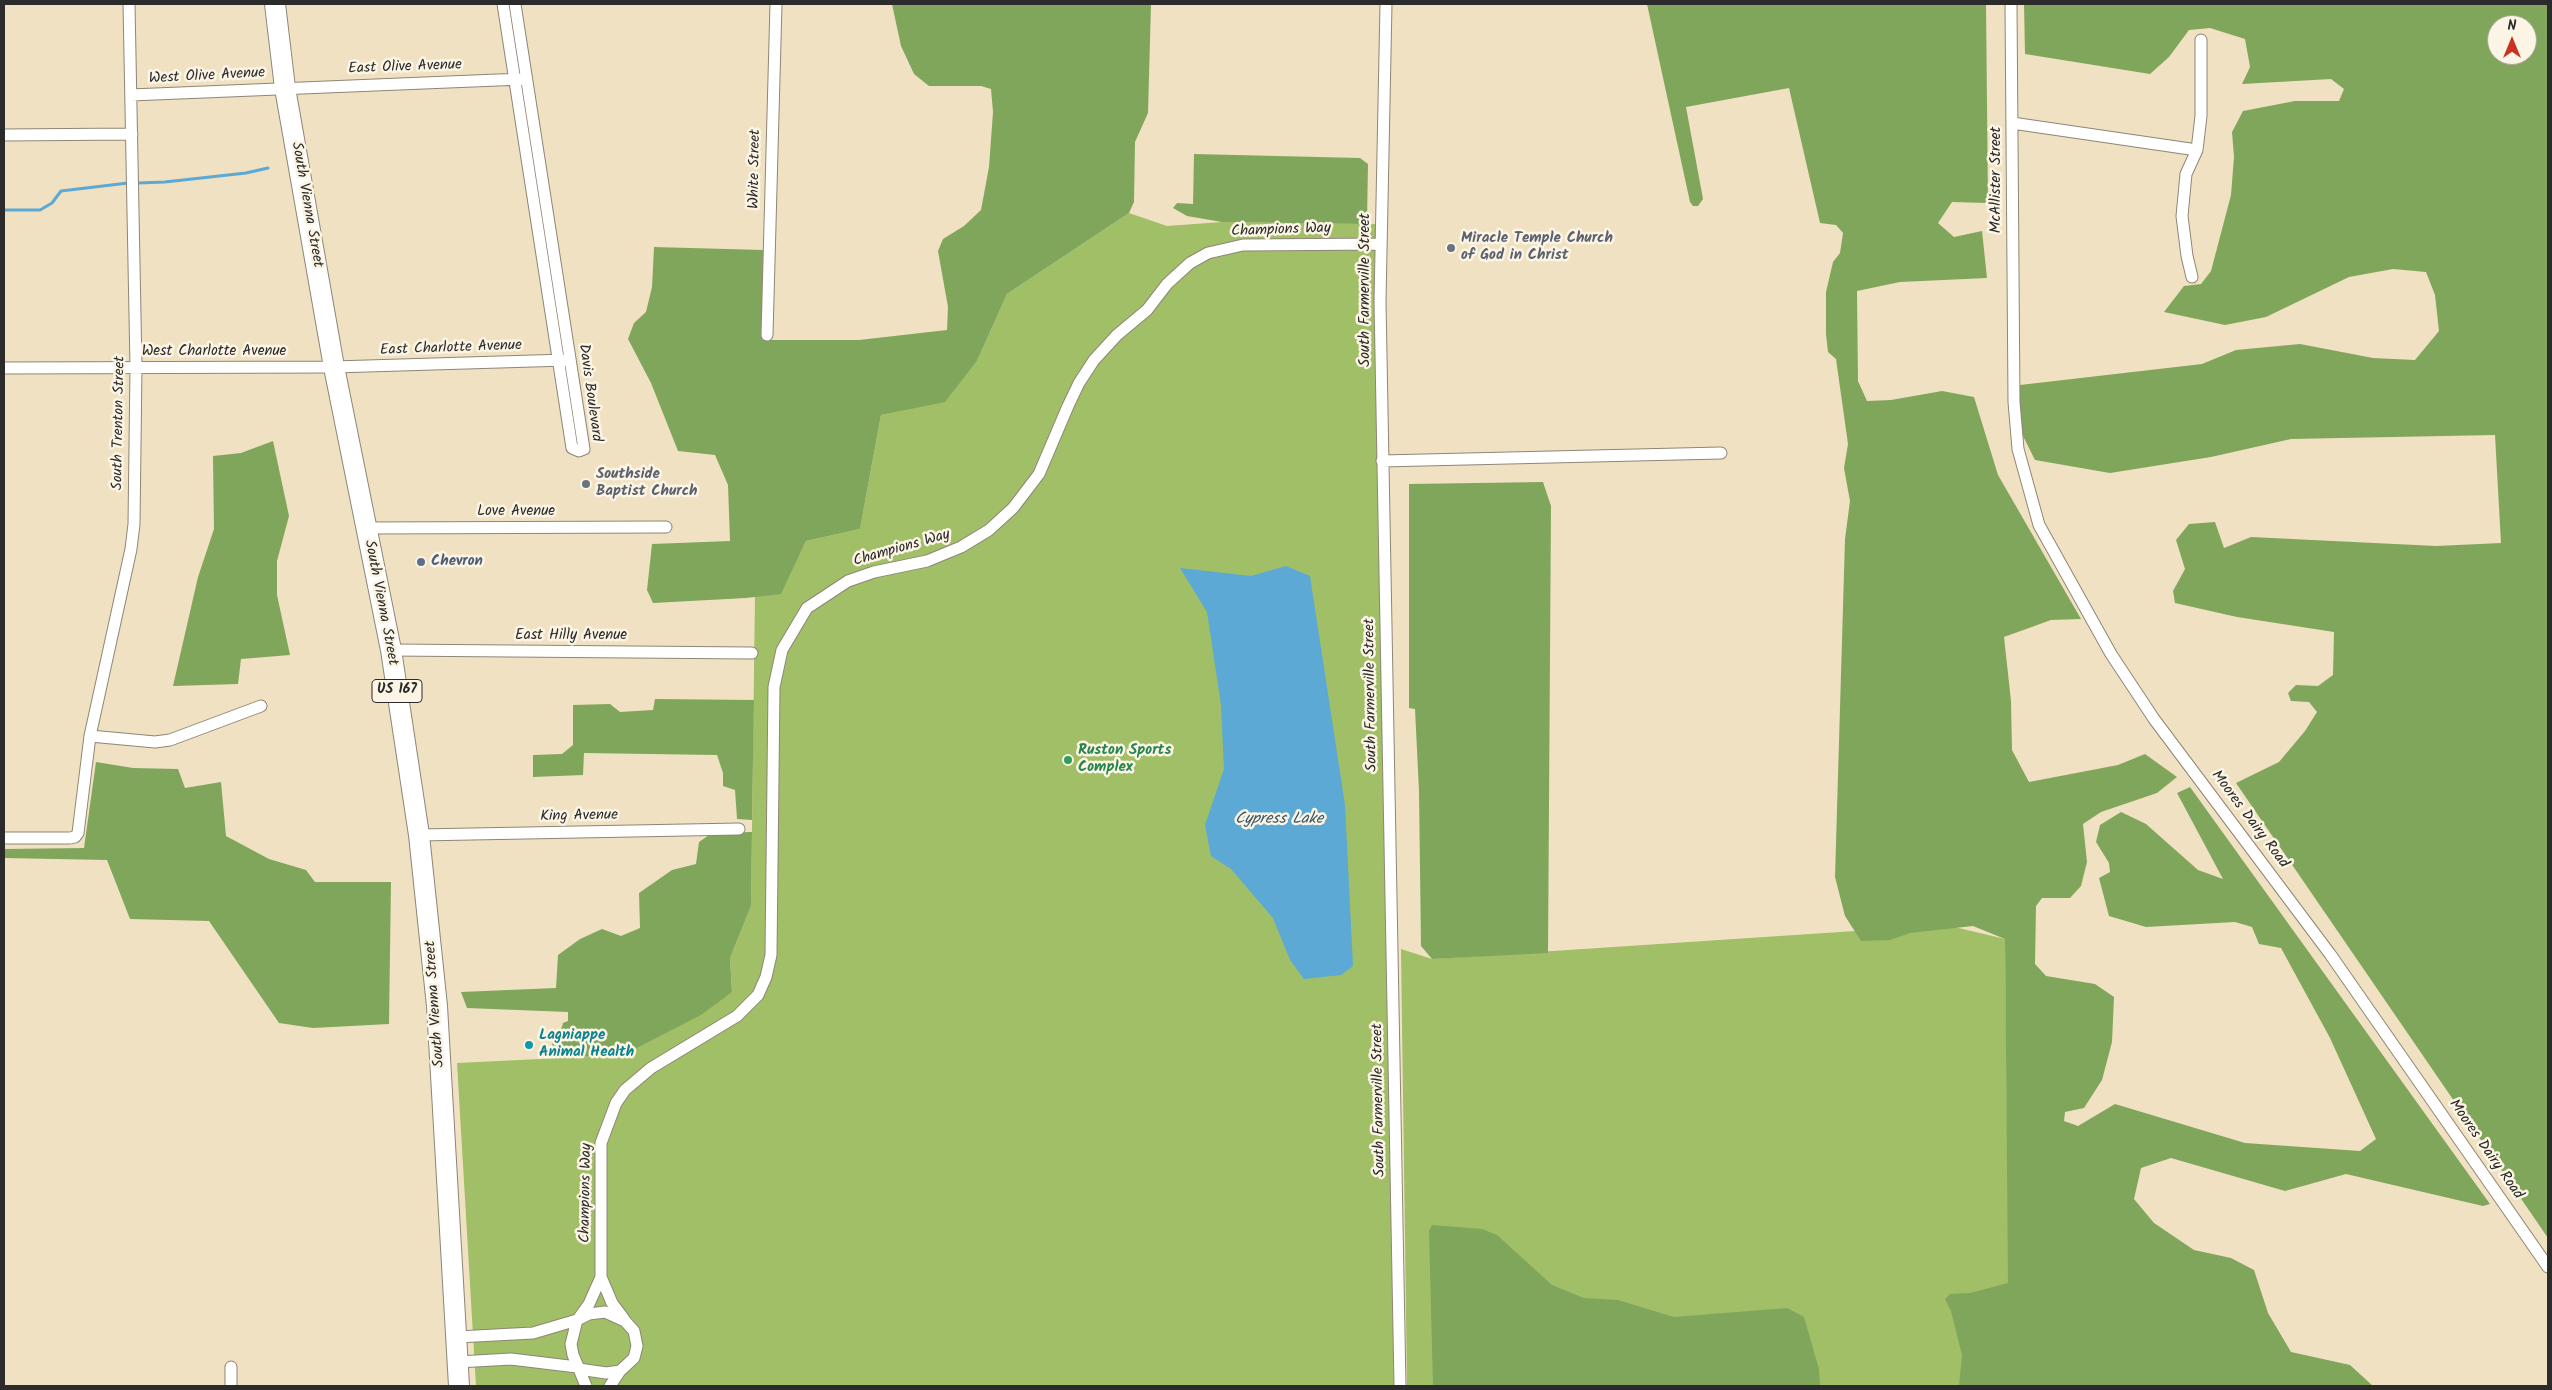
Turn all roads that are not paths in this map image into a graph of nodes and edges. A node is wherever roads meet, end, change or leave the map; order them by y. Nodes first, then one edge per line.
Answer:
1 (129, 4) edge
2 (275, 4) edge
3 (503, 4) edge
4 (515, 4) edge
5 (776, 4) edge
6 (1386, 4) edge
7 (2011, 4) edge
8 (2201, 40) dead end
9 (521, 79) junction
10 (285, 88) junction
11 (131, 95) junction
12 (2012, 123) junction
13 (132, 134) junction
14 (4, 135) edge
15 (2197, 150) junction
16 (1381, 244) junction
17 (2192, 277) dead end
18 (767, 335) dead end
19 (2012, 356) joint
20 (564, 360) junction
21 (136, 367) junction
22 (334, 367) junction
23 (4, 368) edge
24 (1721, 453) dead end
25 (1382, 460) junction
26 (666, 527) dead end
27 (366, 528) junction
28 (391, 650) junction
29 (752, 653) dead end
30 (261, 706) dead end
31 (90, 736) junction
32 (739, 829) dead end
33 (419, 835) junction
34 (4, 838) edge
35 (2548, 1267) edge
36 (601, 1277) junction
37 (578, 1319) junction
38 (625, 1320) junction
39 (457, 1338) junction
40 (458, 1362) junction
41 (231, 1367) dead end
42 (578, 1368) junction
43 (620, 1371) junction
44 (231, 1386) edge
45 (459, 1386) edge
46 (586, 1386) edge
47 (610, 1386) edge
48 (1400, 1386) edge

1 - 11 street, South Trenton Street
2 - 10 highway, South Vienna Street / US 167
3 - 9 street, Davis Boulevard
4 - 9 street, Davis Boulevard
5 - 18 street, White Street
6 - 16 street, South Farmerville Street
7 - 12 street, McAllister Street
8 - 15 street
9 - 10 street, East Olive Avenue
9 - 20 street, Davis Boulevard
10 - 11 street, West Olive Avenue
10 - 22 highway, South Vienna Street / US 167
11 - 13 street, South Trenton Street
12 - 15 street
12 - 19 street, McAllister Street
13 - 14 street
13 - 21 street, South Trenton Street
15 - 17 street
16 - 25 street, South Farmerville Street
16 - 36 street, Champions Way
19 - 35 street, Moores Dairy Road
20 - 20 street, Davis Boulevard
20 - 22 street, East Charlotte Avenue
21 - 22 street, West Charlotte Avenue
21 - 23 street, West Charlotte Avenue
21 - 31 street, South Trenton Street
22 - 27 highway, South Vienna Street / US 167
24 - 25 street
25 - 48 street, South Farmerville Street
26 - 27 street, Love Avenue
27 - 28 highway, South Vienna Street / US 167
28 - 29 street, East Hilly Avenue
28 - 33 highway, South Vienna Street / US 167
30 - 31 street
31 - 34 street, South Trenton Street
32 - 33 street, King Avenue
33 - 39 highway, South Vienna Street / US 167
36 - 37 street, Champions Way
36 - 38 street, Champions Way
37 - 38 street
37 - 39 street
37 - 42 street, Champions Way
38 - 43 street, Champions Way
39 - 40 highway, South Vienna Street / US 167
40 - 42 street
40 - 45 highway, South Vienna Street / US 167
41 - 44 street
42 - 43 street
42 - 46 street, Champions Way
43 - 47 street, Champions Way

